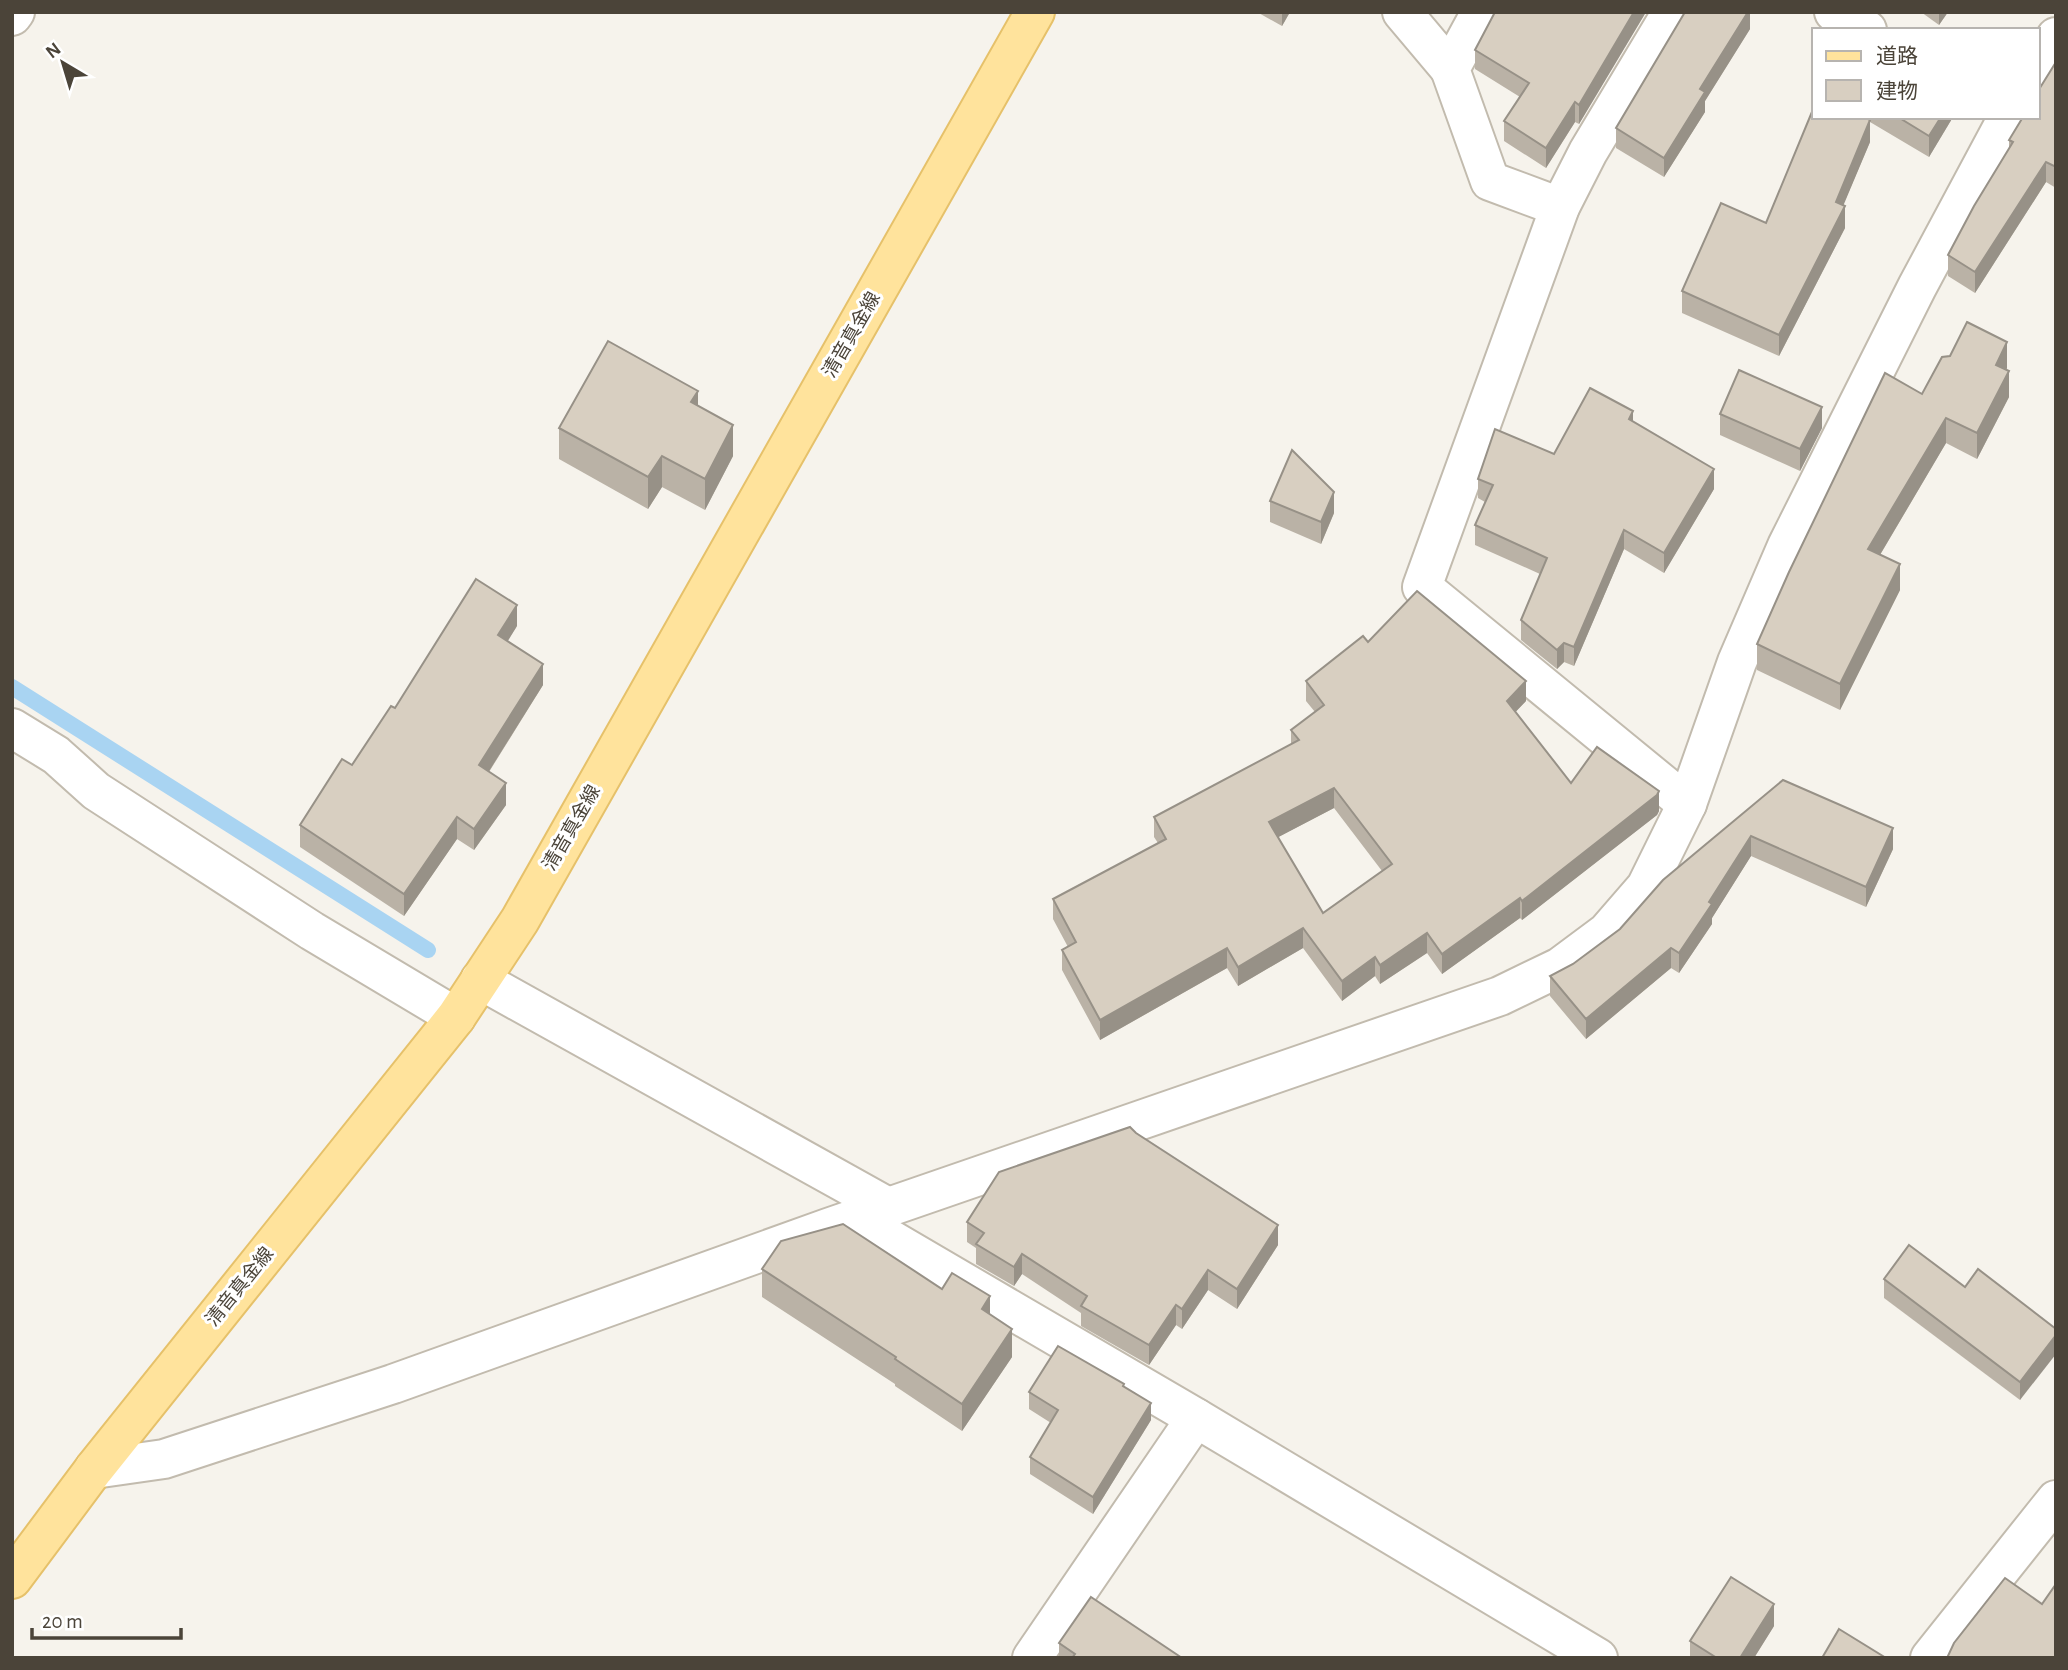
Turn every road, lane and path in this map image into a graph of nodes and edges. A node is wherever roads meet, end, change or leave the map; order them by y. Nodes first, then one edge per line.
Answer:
1 (1035, 12) edge
2 (1402, 12) edge
3 (1481, 12) edge
4 (1672, 12) edge
5 (1834, 12) edge
6 (1863, 28) edge
7 (2056, 37) edge
8 (2040, 63) edge
9 (1450, 69) junction
10 (2007, 119) edge
11 (1560, 207) junction
12 (12, 727) edge
13 (1687, 804) junction
14 (480, 980) junction
15 (456, 1017) junction
16 (871, 1212) junction
17 (1196, 1418) junction
18 (94, 1469) junction
19 (2056, 1500) edge
20 (14, 1572) edge
21 (1032, 1658) edge
22 (1598, 1658) edge
23 (1930, 1658) edge

1 - 14 main road, 清音真金線
2 - 9 street
3 - 9 street
4 - 11 street
5 - 6 street
7 - 8 street
9 - 11 street
10 - 13 street
11 - 13 street
12 - 15 street
13 - 16 street
14 - 15 main road, 清音真金線
14 - 16 street
15 - 18 main road, 清音真金線
16 - 17 street
16 - 18 street
17 - 21 street
17 - 22 street
18 - 20 main road, 清音真金線
19 - 23 street

